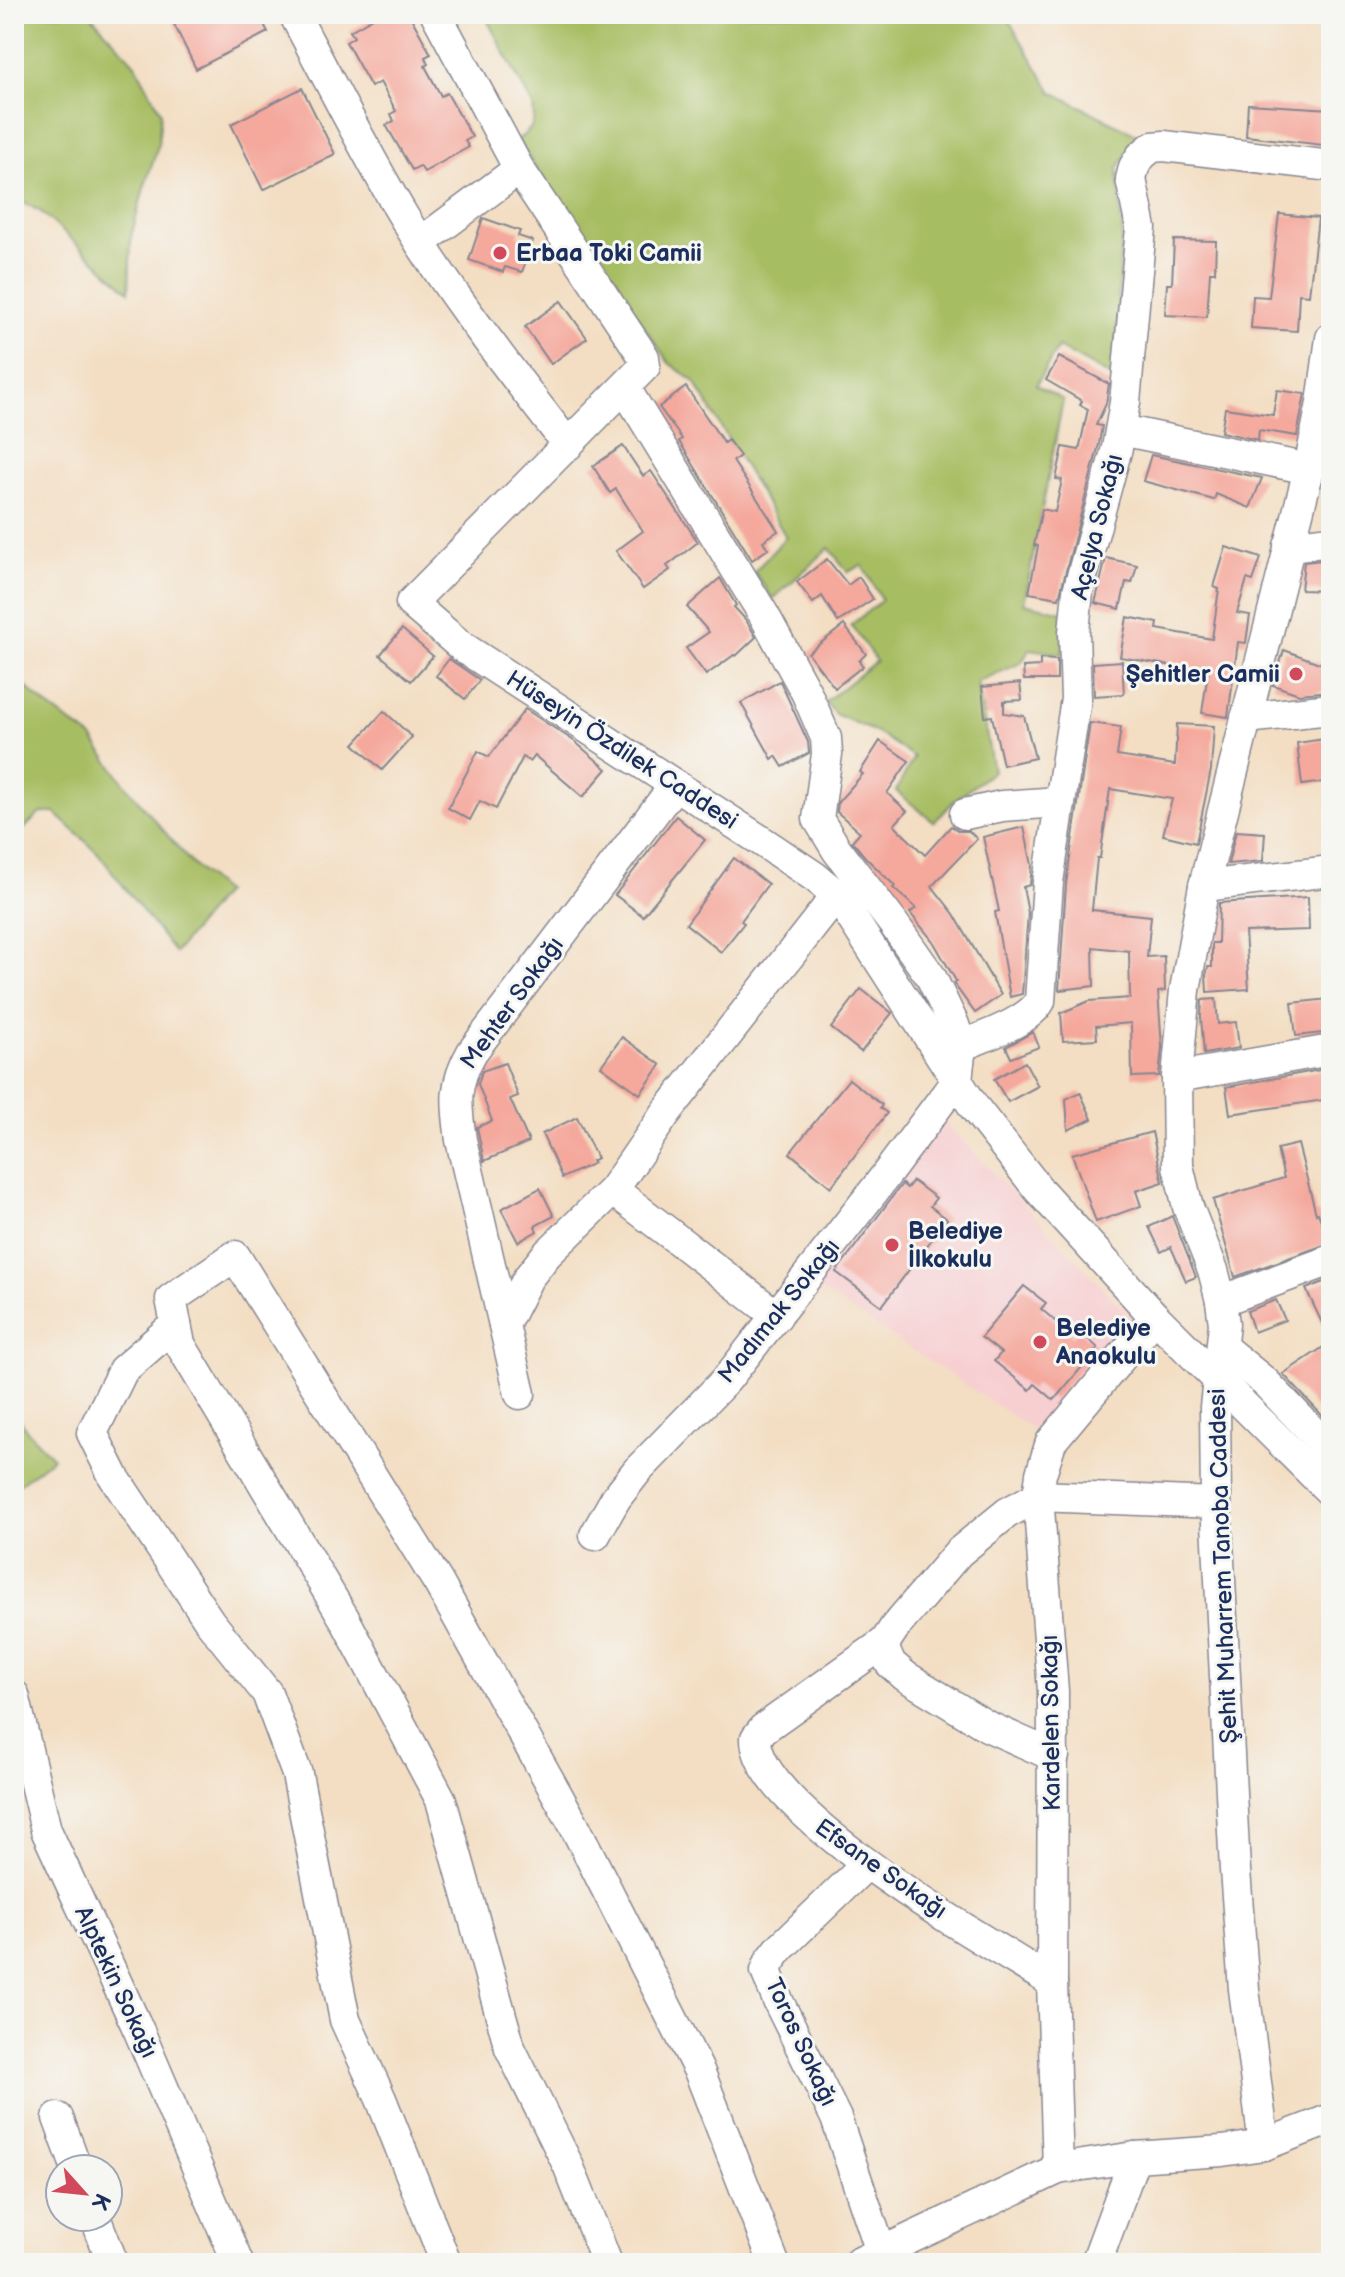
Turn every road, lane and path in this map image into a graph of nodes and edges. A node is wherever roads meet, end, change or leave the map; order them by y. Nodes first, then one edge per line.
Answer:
1 (294, 14) edge
2 (436, 14) edge
3 (1331, 166) edge
4 (519, 169) junction
5 (420, 243) junction
6 (1331, 338) edge
7 (625, 388) junction
8 (1121, 430) junction
9 (568, 445) junction
10 (1309, 469) junction
11 (1331, 541) edge
12 (1289, 546) junction
13 (1331, 709) edge
14 (1246, 718) junction
15 (675, 785) junction
16 (1060, 802) junction
17 (965, 814) dead end
18 (1331, 871) edge
19 (1204, 886) junction
20 (837, 895) junction
21 (961, 1046) junction
22 (1331, 1050) edge
23 (1177, 1077) junction
24 (957, 1080) junction
25 (613, 1190) junction
26 (1331, 1260) edge
27 (1221, 1301) junction
28 (777, 1316) junction
29 (1155, 1317) junction
30 (176, 1324) junction
31 (504, 1325) junction
32 (1222, 1347) junction
33 (1217, 1378) junction
34 (520, 1394) dead end
35 (1331, 1451) edge
36 (1331, 1492) edge
37 (1038, 1496) junction
38 (1216, 1503) junction
39 (595, 1535) dead end
40 (885, 1642) junction
41 (14, 1695) edge
42 (1054, 1756) junction
43 (867, 1864) junction
44 (1052, 1982) junction
45 (58, 2118) dead end
46 (1331, 2119) edge
47 (1264, 2145) junction
48 (71, 2153) edge
49 (1135, 2157) junction
50 (1058, 2169) junction
51 (101, 2233) edge
52 (869, 2258) edge
53 (113, 2263) edge
54 (238, 2263) edge
55 (446, 2263) edge
56 (607, 2263) edge
57 (774, 2263) edge
58 (1096, 2263) edge

1 - 5 street
2 - 4 street, Hüseyin Özdilek Caddesi
3 - 8 street, Açelya Sokağı
4 - 5 street
4 - 7 street, Hüseyin Özdilek Caddesi
5 - 9 street
6 - 10 street, Şehit Muharrem Tanoba Caddesi
7 - 9 street, Hüseyin Özdilek Caddesi
7 - 21 street
8 - 10 street
8 - 16 street, Açelya Sokağı
9 - 15 street, Hüseyin Özdilek Caddesi
10 - 12 street, Şehit Muharrem Tanoba Caddesi
11 - 12 street
12 - 14 street, Şehit Muharrem Tanoba Caddesi
13 - 14 street
14 - 19 street, Şehit Muharrem Tanoba Caddesi
15 - 20 street, Hüseyin Özdilek Caddesi
15 - 31 street, Mehter Sokağı
16 - 17 street
16 - 21 street, Açelya Sokağı
18 - 19 street
19 - 23 street, Şehit Muharrem Tanoba Caddesi
20 - 24 street, Hüseyin Özdilek Caddesi
20 - 25 street
21 - 24 street
22 - 23 street
23 - 27 street, Şehit Muharrem Tanoba Caddesi
24 - 28 street, Madımak Sokağı
24 - 29 street, Hüseyin Özdilek Caddesi
25 - 28 street
25 - 31 street
26 - 27 street
27 - 32 street, Şehit Muharrem Tanoba Caddesi
28 - 39 street, Madımak Sokağı
29 - 33 street, Hüseyin Özdilek Caddesi
29 - 37 street, Kardelen Sokağı
30 - 55 street
30 - 56 street
30 - 57 street
31 - 34 street, Mehter Sokağı
32 - 33 street, Şehit Muharrem Tanoba Caddesi
32 - 35 street
33 - 36 street, Hüseyin Özdilek Caddesi
33 - 38 street, Şehit Muharrem Tanoba Caddesi
37 - 38 street
37 - 40 street
37 - 42 street, Kardelen Sokağı
38 - 47 street, Şehit Muharrem Tanoba Caddesi
40 - 42 street
40 - 43 street, Efsane Sokağı
41 - 54 street, Alptekin Sokağı
42 - 44 street, Kardelen Sokağı
43 - 44 street, Efsane Sokağı
43 - 52 street, Toros Sokağı
44 - 50 street, Kardelen Sokağı
45 - 48 street
46 - 47 street
47 - 49 street
49 - 50 street
49 - 58 street
50 - 52 street
51 - 53 street

